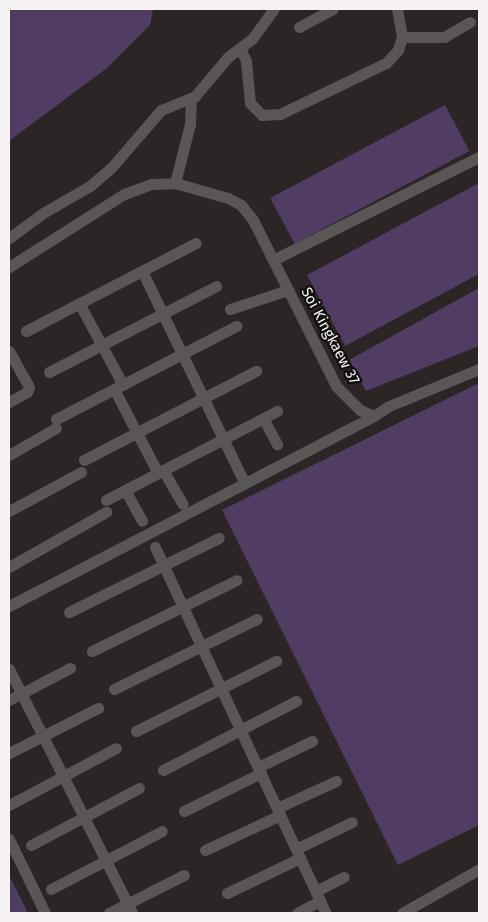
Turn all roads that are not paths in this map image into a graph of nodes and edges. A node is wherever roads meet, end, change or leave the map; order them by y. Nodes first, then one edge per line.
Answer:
1 (274, 9) edge
2 (333, 9) edge
3 (397, 9) edge
4 (470, 22) dead end
5 (299, 27) dead end
6 (402, 37) junction
7 (240, 48) junction
8 (191, 99) junction
9 (479, 158) edge
10 (175, 184) junction
11 (9, 238) edge
12 (196, 243) dead end
13 (273, 260) junction
14 (9, 267) edge
15 (142, 271) junction
16 (216, 286) dead end
17 (288, 290) junction
18 (80, 303) junction
19 (230, 309) dead end
20 (164, 312) junction
21 (236, 326) dead end
22 (26, 331) dead end
23 (102, 345) junction
24 (9, 351) edge
25 (181, 354) junction
26 (479, 369) edge
27 (256, 371) dead end
28 (48, 372) dead end
29 (119, 387) junction
30 (202, 398) junction
31 (9, 402) edge
32 (277, 411) dead end
33 (374, 416) junction
34 (263, 418) junction
35 (137, 432) junction
36 (223, 439) junction
37 (277, 444) dead end
38 (9, 455) edge
39 (84, 460) dead end
40 (161, 471) junction
41 (81, 472) dead end
42 (244, 482) junction
43 (125, 490) junction
44 (183, 504) dead end
45 (9, 511) edge
46 (142, 521) dead end
47 (219, 538) dead end
48 (156, 547) dead end
49 (164, 564) junction
50 (9, 566) edge
51 (237, 580) dead end
52 (9, 606) edge
53 (183, 606) junction
54 (69, 612) dead end
55 (257, 619) dead end
56 (202, 647) junction
57 (92, 651) dead end
58 (276, 661) dead end
59 (70, 668) dead end
60 (9, 669) edge
61 (221, 687) junction
62 (114, 689) dead end
63 (21, 694) junction
64 (9, 700) edge
65 (296, 701) dead end
66 (98, 708) dead end
67 (241, 730) junction
68 (136, 731) dead end
69 (43, 736) junction
70 (312, 741) dead end
71 (116, 748) dead end
72 (9, 753) edge
73 (163, 770) dead end
74 (259, 770) junction
75 (63, 776) junction
76 (336, 781) dead end
77 (139, 788) dead end
78 (9, 805) edge
79 (184, 811) dead end
80 (279, 811) junction
81 (84, 818) junction
82 (352, 822) dead end
83 (162, 831) dead end
84 (9, 840) edge
85 (31, 846) dead end
86 (205, 850) dead end
87 (298, 853) junction
88 (106, 860) junction
89 (479, 869) edge
90 (184, 875) dead end
91 (344, 877) dead end
92 (51, 889) dead end
93 (227, 892) dead end
94 (318, 896) junction
95 (130, 908) edge
96 (44, 913) edge
97 (109, 913) edge
98 (296, 913) edge
99 (326, 913) edge
100 (402, 913) edge

1 - 7 street
2 - 5 street
3 - 6 street
4 - 6 street
6 - 7 street
7 - 8 street
8 - 10 street
8 - 11 street
9 - 13 street
10 - 13 street, Soi Kingkaew 37
10 - 14 street, Soi Kingkaew 37
12 - 15 street
13 - 17 street, Soi Kingkaew 37
15 - 18 street
15 - 20 street
16 - 20 street
17 - 19 street
17 - 33 street, Soi Kingkaew 37
18 - 22 street
18 - 23 street
20 - 23 street
20 - 25 street
21 - 25 street
23 - 28 street
23 - 29 street
24 - 31 street
25 - 29 street
25 - 30 street
26 - 33 street
27 - 30 street
29 - 35 street
29 - 38 street
30 - 35 street
30 - 36 street
32 - 34 street
33 - 42 street
34 - 36 street
34 - 37 street
35 - 39 street
35 - 40 street
36 - 40 street
36 - 42 street
40 - 43 street
40 - 44 street
41 - 45 street
42 - 52 street
43 - 46 street
43 - 50 street
47 - 49 street
48 - 49 street
49 - 53 street
49 - 54 street
51 - 53 street
53 - 56 street
53 - 57 street
55 - 56 street
56 - 61 street
56 - 62 street
58 - 61 street
59 - 63 street
60 - 63 street
61 - 67 street
61 - 68 street
63 - 64 street
63 - 69 street
65 - 67 street
66 - 69 street
67 - 73 street
67 - 74 street
69 - 72 street
69 - 75 street
70 - 74 street
71 - 75 street
74 - 79 street
74 - 80 street
75 - 78 street
75 - 81 street
76 - 80 street
77 - 81 street
80 - 86 street
80 - 87 street
81 - 85 street
81 - 88 street
82 - 87 street
83 - 88 street
84 - 96 street
87 - 93 street
87 - 94 street
88 - 92 street
88 - 95 street
89 - 100 street
90 - 95 street
91 - 94 street
94 - 98 street
94 - 99 street
95 - 97 street

